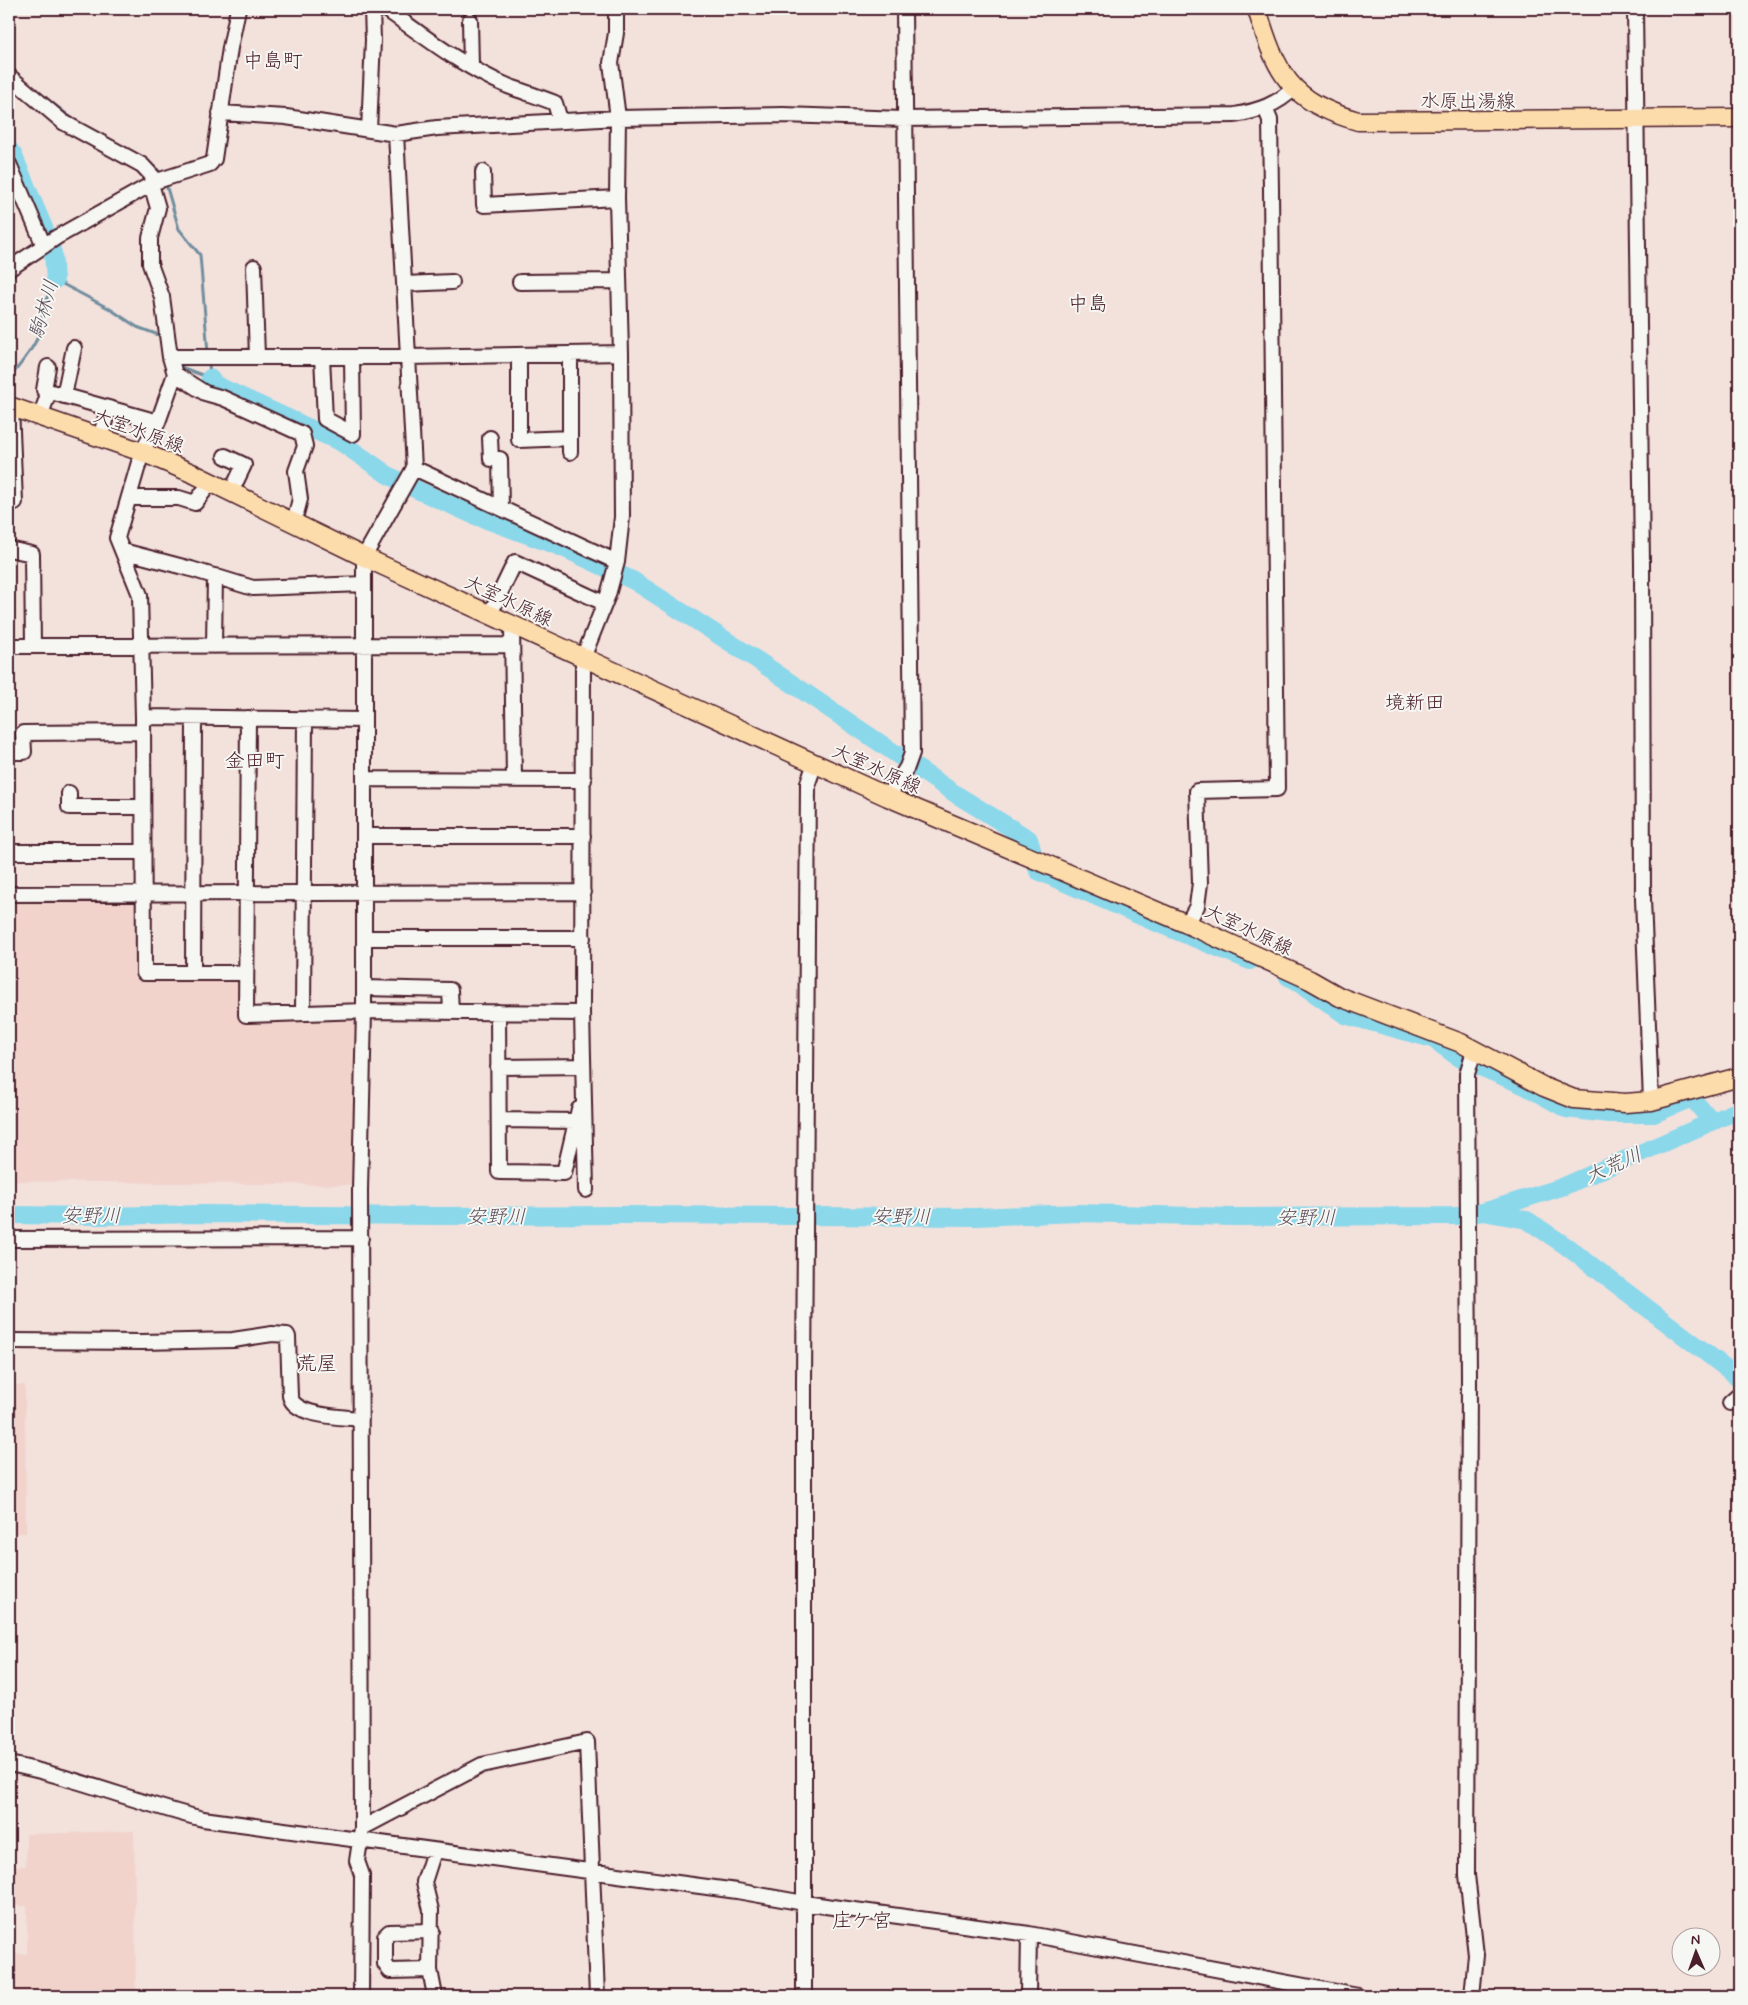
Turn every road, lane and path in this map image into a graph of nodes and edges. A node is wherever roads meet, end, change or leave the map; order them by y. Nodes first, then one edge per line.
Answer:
1 (238, 9) edge
2 (372, 9) edge
3 (386, 9) edge
4 (616, 9) edge
5 (904, 9) edge
6 (1257, 9) edge
7 (1635, 9) edge
8 (470, 20) dead end
9 (471, 66) junction
10 (9, 76) edge
11 (1294, 88) junction
12 (1265, 108) junction
13 (220, 113) junction
14 (618, 118) junction
15 (1739, 118) edge
16 (904, 119) junction
17 (560, 120) junction
18 (1637, 120) junction
19 (369, 130) junction
20 (396, 134) junction
21 (9, 164) edge
22 (483, 172) dead end
23 (154, 182) junction
24 (617, 198) junction
25 (44, 246) junction
26 (254, 267) dead end
27 (9, 269) edge
28 (619, 281) junction
29 (452, 282) dead end
30 (520, 282) dead end
31 (404, 284) junction
32 (74, 348) dead end
33 (621, 353) junction
34 (570, 354) junction
35 (519, 355) junction
36 (170, 357) junction
37 (257, 357) junction
38 (322, 357) junction
39 (352, 357) junction
40 (408, 357) junction
41 (48, 367) dead end
42 (175, 374) junction
43 (49, 392) junction
44 (64, 396) junction
45 (10, 407) edge
46 (108, 410) junction
47 (40, 417) junction
48 (158, 422) junction
49 (100, 438) junction
50 (490, 438) dead end
51 (142, 452) junction
52 (225, 456) dead end
53 (414, 468) junction
54 (210, 482) junction
55 (231, 492) junction
56 (129, 498) junction
57 (15, 502) dead end
58 (501, 508) junction
59 (294, 522) junction
60 (9, 549) edge
61 (123, 551) junction
62 (364, 557) junction
63 (617, 562) junction
64 (215, 576) junction
65 (364, 584) junction
66 (604, 603) junction
67 (490, 614) junction
68 (512, 625) junction
69 (364, 645) junction
70 (512, 645) junction
71 (9, 646) edge
72 (33, 646) junction
73 (142, 646) junction
74 (214, 646) junction
75 (583, 658) junction
76 (143, 717) junction
77 (194, 718) junction
78 (248, 718) junction
79 (305, 719) junction
80 (364, 720) junction
81 (142, 732) junction
82 (9, 752) edge
83 (815, 763) junction
84 (364, 780) junction
85 (514, 780) junction
86 (584, 780) junction
87 (69, 793) dead end
88 (888, 797) junction
89 (143, 808) junction
90 (364, 836) junction
91 (583, 836) junction
92 (9, 852) edge
93 (143, 852) junction
94 (583, 892) junction
95 (247, 893) junction
96 (304, 893) junction
97 (364, 893) junction
98 (9, 894) edge
99 (144, 894) junction
100 (193, 894) junction
101 (1187, 924) junction
102 (364, 938) junction
103 (583, 938) junction
104 (193, 973) junction
105 (245, 973) junction
106 (364, 988) junction
107 (364, 1011) junction
108 (451, 1012) junction
109 (498, 1012) junction
110 (303, 1013) junction
111 (582, 1013) junction
112 (1471, 1058) junction
113 (584, 1066) junction
114 (498, 1067) junction
115 (1739, 1077) edge
116 (584, 1091) junction
117 (1651, 1101) junction
118 (499, 1120) junction
119 (576, 1121) junction
120 (586, 1190) dead end
121 (361, 1236) junction
122 (9, 1239) edge
123 (9, 1341) edge
124 (361, 1418) junction
125 (9, 1764) edge
126 (361, 1835) junction
127 (434, 1851) junction
128 (592, 1872) junction
129 (804, 1903) junction
130 (432, 1931) junction
131 (1029, 1934) junction
132 (430, 1970) junction
133 (361, 1996) edge
134 (435, 1996) edge
135 (597, 1996) edge
136 (804, 1996) edge
137 (1028, 1996) edge
138 (1358, 1996) edge
139 (1472, 1996) edge

1 - 13 street
2 - 19 street
3 - 9 street
4 - 14 street
5 - 16 street
6 - 11 main road, 水原出湯線
7 - 18 street
8 - 9 street
9 - 17 street
10 - 23 street
11 - 12 street
11 - 18 main road, 水原出湯線
12 - 16 street
12 - 101 street
13 - 19 street
13 - 23 street
14 - 16 street
14 - 17 street
14 - 24 street
15 - 18 main road, 水原出湯線
16 - 88 street
17 - 20 street
18 - 117 street
19 - 20 street
20 - 31 street
21 - 25 street
22 - 24 street
23 - 25 street
23 - 36 street
24 - 28 street
25 - 27 street
26 - 37 street
28 - 30 street
28 - 33 street
29 - 31 street
31 - 40 street
32 - 44 street
33 - 34 street
33 - 63 street
34 - 35 street
34 - 35 street
35 - 40 street
36 - 37 street
36 - 42 street
37 - 38 street
38 - 39 street
38 - 39 street
39 - 40 street
40 - 53 street
41 - 43 street
42 - 48 street
42 - 59 street
43 - 44 street
43 - 47 street
44 - 46 street
45 - 47 main road, 大室水原線
45 - 57 street
46 - 48 street
46 - 49 street
47 - 49 main road, 大室水原線
48 - 51 street
49 - 51 main road, 大室水原線
50 - 58 street
51 - 54 main road, 大室水原線
51 - 56 street
52 - 55 street
53 - 58 street
53 - 62 street
54 - 55 main road, 大室水原線
54 - 56 street
55 - 59 main road, 大室水原線
56 - 61 street
58 - 63 street
59 - 62 main road, 大室水原線
60 - 72 street
61 - 64 street
61 - 73 street
62 - 65 street
62 - 67 main road, 大室水原線
63 - 66 street
64 - 65 street
64 - 74 street
65 - 69 street
66 - 67 street
66 - 75 street
67 - 68 main road, 大室水原線
68 - 70 street
68 - 75 main road, 大室水原線
69 - 70 street
69 - 74 street
69 - 80 street
70 - 85 street
71 - 72 street
72 - 73 street
73 - 74 street
73 - 76 street
75 - 83 main road, 大室水原線
75 - 86 street
76 - 77 street
76 - 81 street
77 - 78 street
77 - 100 street
78 - 79 street
78 - 95 street
79 - 80 street
79 - 96 street
80 - 84 street
81 - 82 street
81 - 89 street
83 - 88 main road, 大室水原線
83 - 129 street
84 - 85 street
84 - 90 street
85 - 86 street
86 - 91 street
87 - 89 street
88 - 101 main road, 大室水原線
89 - 93 street
90 - 91 street
90 - 97 street
91 - 94 street
92 - 93 street
93 - 99 street
94 - 97 street
94 - 103 street
95 - 96 street
95 - 100 street
95 - 105 street
96 - 97 street
96 - 110 street
97 - 102 street
98 - 99 street
99 - 100 street
99 - 104 street
100 - 104 street
101 - 112 main road, 大室水原線
102 - 103 street
102 - 106 street
103 - 111 street
104 - 105 street
105 - 110 street
106 - 107 street
106 - 108 street
107 - 108 street
107 - 110 street
107 - 121 street
108 - 109 street
109 - 111 street
109 - 114 street
111 - 113 street
112 - 117 main road, 大室水原線
112 - 139 street
113 - 114 street
113 - 116 street
114 - 118 street
115 - 117 main road, 大室水原線
116 - 119 street
116 - 120 street
118 - 119 street
118 - 119 street
121 - 122 street
121 - 124 street
123 - 124 street
124 - 126 street
125 - 126 street
126 - 127 street
126 - 128 street
126 - 133 street
127 - 128 street
127 - 130 street
128 - 129 street
128 - 135 street
129 - 131 street
129 - 136 street
130 - 132 street
130 - 132 street
131 - 137 street
131 - 138 street
132 - 134 street

